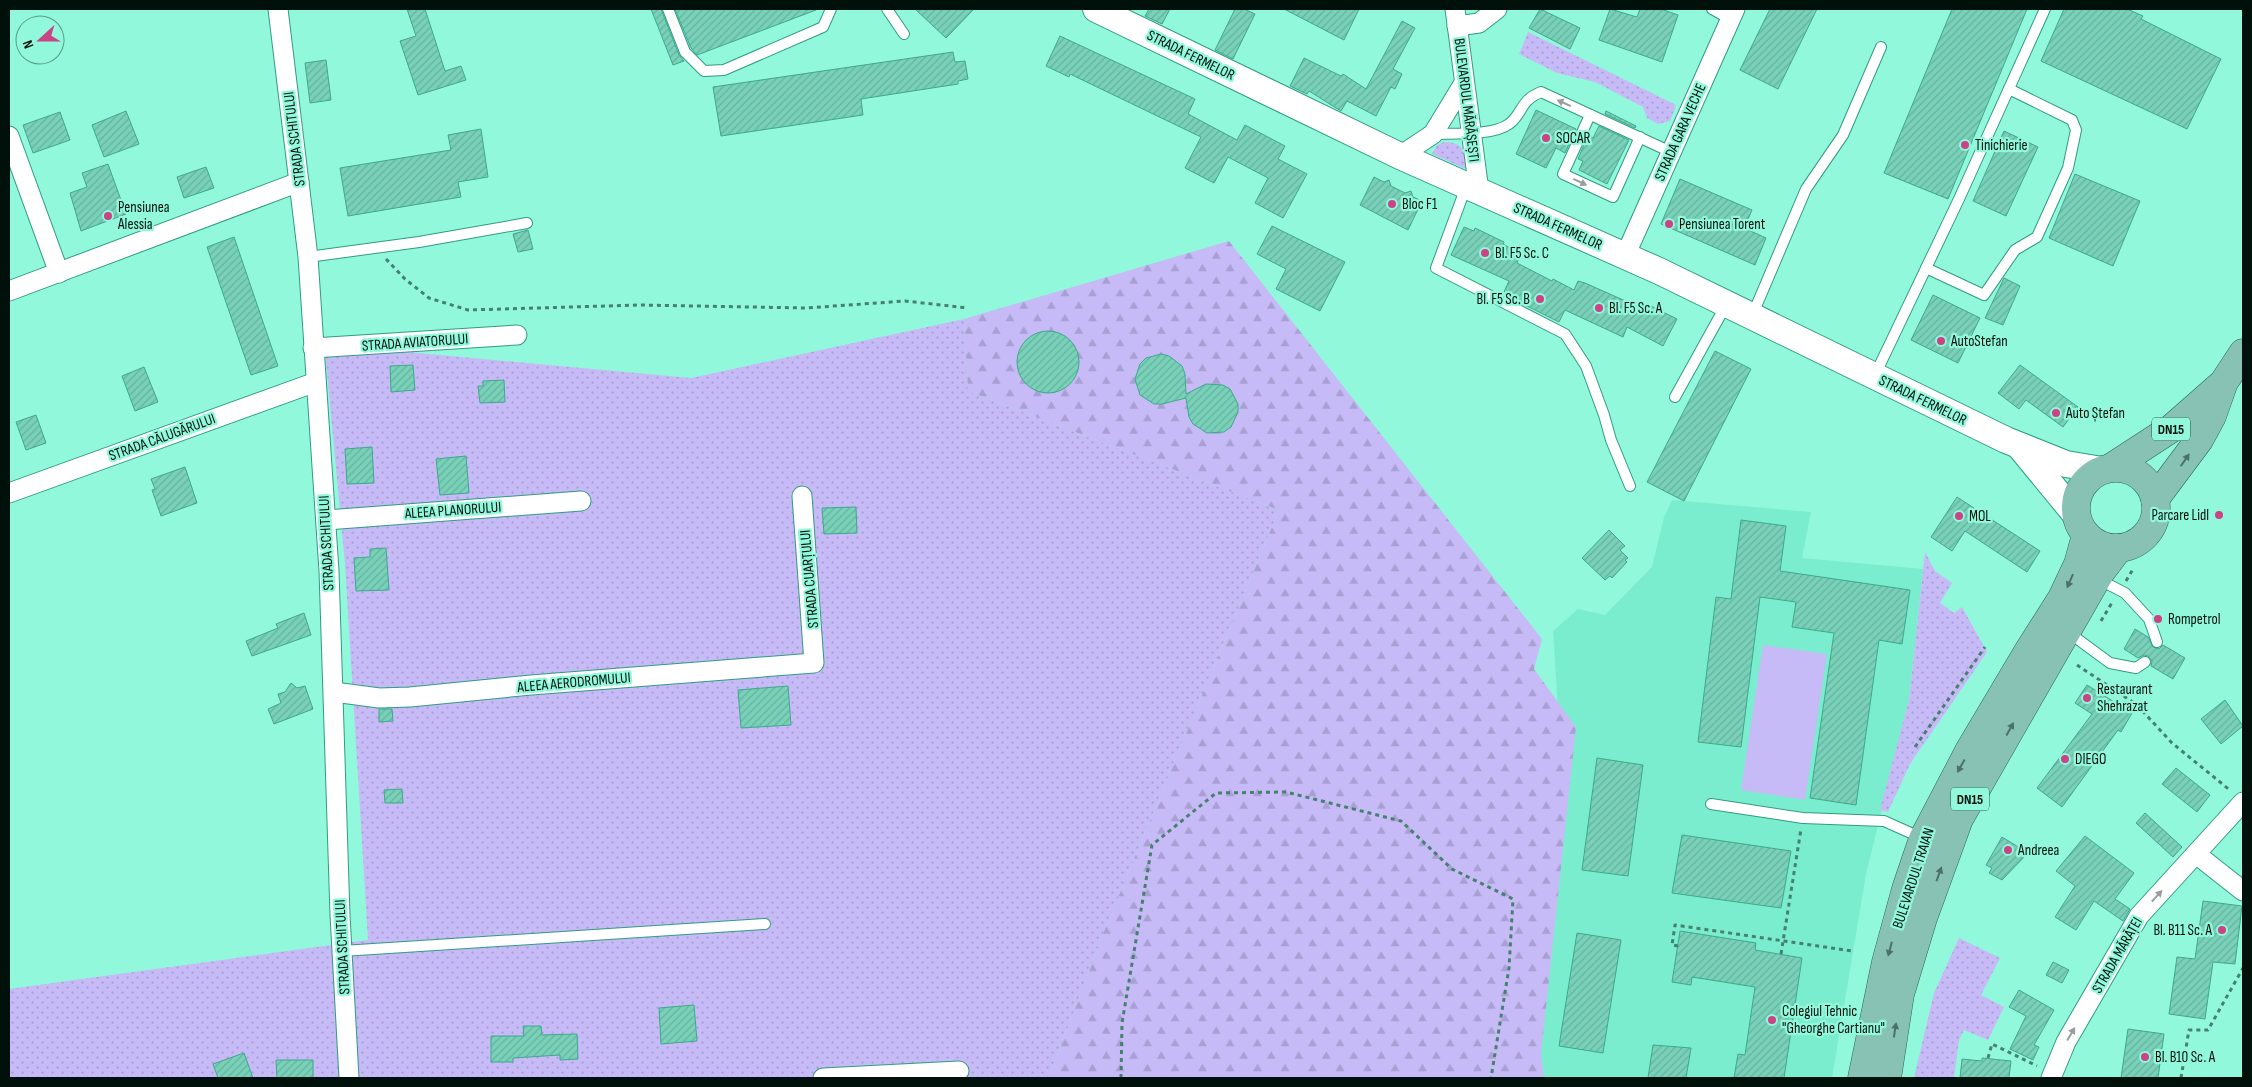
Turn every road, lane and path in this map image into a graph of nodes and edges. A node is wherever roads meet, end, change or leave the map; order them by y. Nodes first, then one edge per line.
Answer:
1 (278, 9) edge
2 (668, 9) edge
3 (831, 9) edge
4 (886, 9) edge
5 (1096, 9) edge
6 (1497, 9) edge
7 (1712, 9) edge
8 (2045, 9) edge
9 (1733, 14) edge
10 (1456, 18) edge
11 (904, 34) dead end
12 (1881, 47) dead end
13 (1464, 83) junction
14 (2009, 89) junction
15 (1590, 114) junction
16 (1471, 132) junction
17 (1433, 134) junction
18 (9, 136) edge
19 (1640, 137) junction
20 (1671, 152) junction
21 (1400, 156) junction
22 (299, 182) junction
23 (1473, 188) junction
24 (527, 223) dead end
25 (374, 248) junction
26 (1625, 256) junction
27 (308, 257) junction
28 (1926, 268) junction
29 (59, 272) junction
30 (9, 291) edge
31 (1726, 304) junction
32 (968, 308) dead end
33 (1752, 316) junction
34 (517, 335) dead end
35 (313, 348) junction
36 (2243, 353) edge
37 (1874, 376) junction
38 (316, 382) junction
39 (2224, 382) junction
40 (1675, 397) dead end
41 (2019, 445) junction
42 (2107, 468) junction
43 (1630, 486) dead end
44 (9, 493) edge
45 (802, 496) dead end
46 (581, 501) dead end
47 (2154, 512) junction
48 (326, 520) junction
49 (2081, 525) junction
50 (2131, 556) junction
51 (2108, 585) junction
52 (2076, 638) junction
53 (2157, 642) dead end
54 (1985, 647) dead end
55 (814, 662) joint
56 (2145, 662) dead end
57 (2077, 665) dead end
58 (334, 692) junction
59 (1915, 747) dead end
60 (2239, 799) edge
61 (1711, 804) dead end
62 (1803, 818) junction
63 (1923, 839) junction
64 (2196, 854) junction
65 (2243, 891) edge
66 (765, 924) dead end
67 (1783, 940) junction
68 (1678, 946) dead end
69 (342, 951) junction
70 (1852, 951) dead end
71 (1781, 954) dead end
72 (2243, 968) edge
73 (1988, 1058) dead end
74 (959, 1071) dead end
75 (2048, 1074) edge
76 (350, 1078) edge
77 (824, 1078) edge
78 (1121, 1078) edge
79 (1491, 1078) edge
80 (1862, 1078) edge
81 (1887, 1078) edge
82 (2181, 1078) edge

1 - 22 street, STRADA SCHITULUI
2 - 3 lane
4 - 11 lane
5 - 21 street, STRADA FERMELOR
6 - 10 street
7 - 9 lane
8 - 14 lane
9 - 20 street, STRADA GARA VECHE
10 - 13 street, BULEVARDUL MĂRĂȘEȘTI
12 - 33 lane
13 - 16 street, BULEVARDUL MĂRĂȘEȘTI
13 - 17 street
14 - 28 lane
14 - 28 lane
15 -> 16 lane
15 - 19 lane
15 -> 19 lane
16 - 17 lane
16 - 23 street, BULEVARDUL MĂRĂȘEȘTI
17 - 21 street
18 - 29 street
19 - 20 lane
20 - 26 street, STRADA GARA VECHE
21 - 23 street, STRADA FERMELOR
22 - 27 street, STRADA SCHITULUI
22 - 29 street
23 - 26 street, STRADA FERMELOR
23 - 43 lane
24 - 25 lane
25 - 27 lane
25 - 32 path
26 - 31 street, STRADA FERMELOR
27 - 35 street, STRADA SCHITULUI
28 - 37 lane
29 - 30 street
31 - 33 street, STRADA FERMELOR
31 - 40 lane
33 - 37 street, STRADA FERMELOR
34 - 35 street, STRADA AVIATORULUI
35 - 38 street, STRADA SCHITULUI
36 - 39 main road, DN15
37 - 41 street, STRADA FERMELOR
38 - 44 street, STRADA CĂLUGĂRULUI
38 - 48 street, STRADA SCHITULUI
39 - 42 main road, DN15
47 -> 39 main road, DN15
41 - 42 street, STRADA FERMELOR
41 - 49 street, STRADA FERMELOR
42 - 47 main road
42 - 49 main road, DN15
45 - 55 street, STRADA CUARȚULUI
46 - 48 street, ALEEA PLANORULUI
47 - 50 path
47 - 50 main road, DN15
48 - 58 street, STRADA SCHITULUI
49 - 50 main road
49 -> 63 main road, BULEVARDUL TRAIAN / DN15
50 - 51 main road, BULEVARDUL TRAIAN / DN15
50 - 51 path
51 - 52 main road, BULEVARDUL TRAIAN / DN15
51 - 52 path
51 - 53 lane
52 - 56 lane
81 -> 52 main road, BULEVARDUL TRAIAN / DN15
54 - 59 path
55 - 58 street, ALEEA AERODROMULUI
57 - 60 path
58 - 69 street, STRADA SCHITULUI
60 - 64 street, STRADA MĂRĂȚEI
61 - 62 lane
62 - 63 lane
62 - 67 path
63 -> 80 main road, BULEVARDUL TRAIAN / DN15
64 - 65 street
75 -> 64 street, STRADA MĂRĂȚEI
66 - 69 lane
67 - 68 path
67 - 70 path
67 - 71 path
69 - 76 street, STRADA SCHITULUI
72 - 82 path
73 - 75 path
74 - 77 street
78 - 79 path

